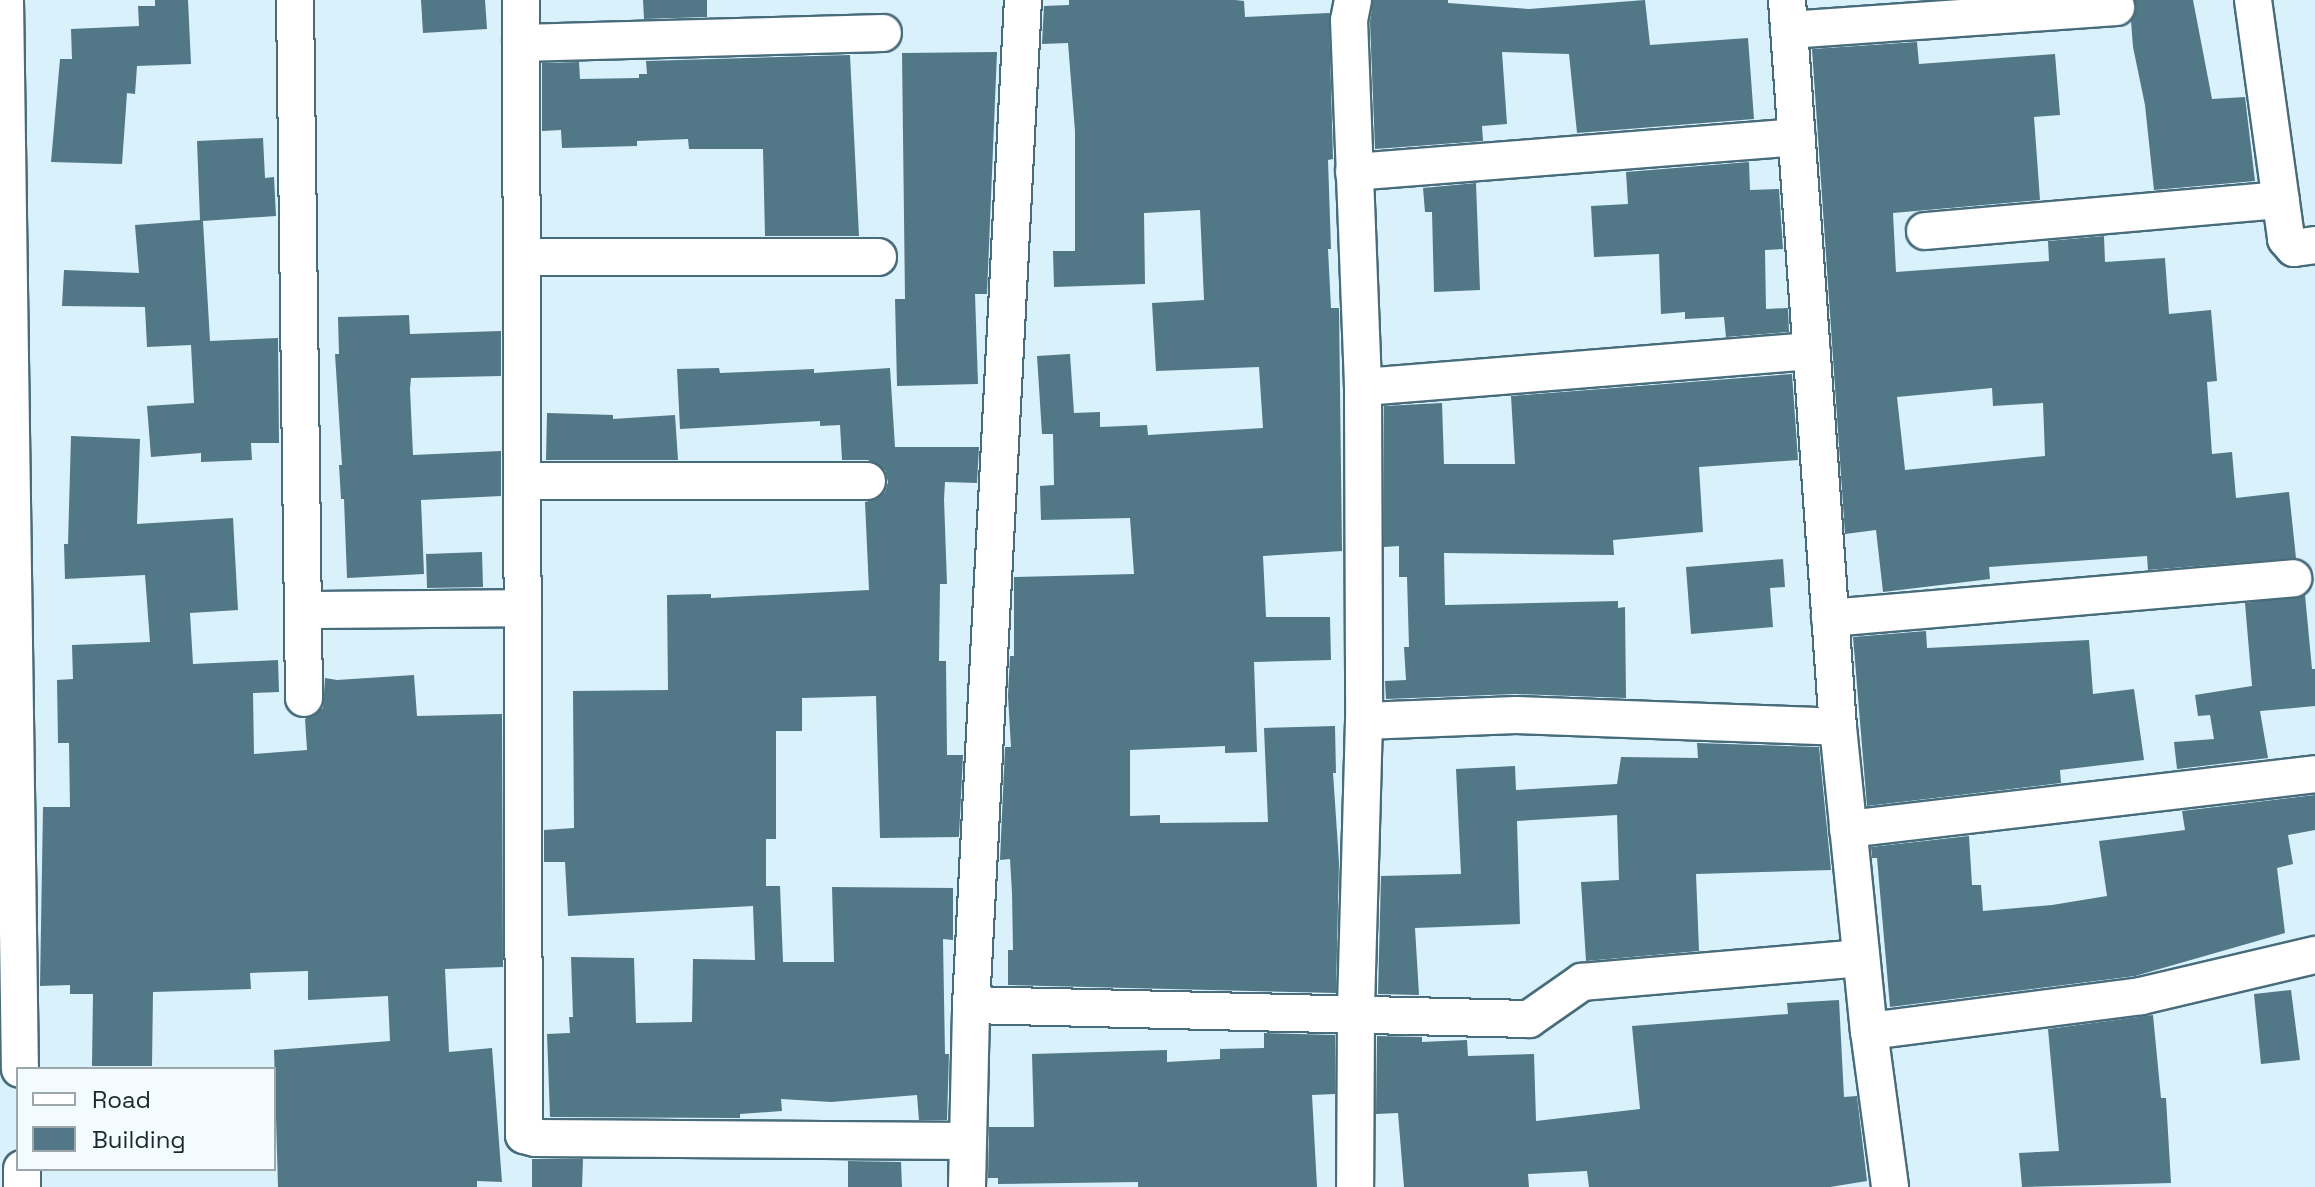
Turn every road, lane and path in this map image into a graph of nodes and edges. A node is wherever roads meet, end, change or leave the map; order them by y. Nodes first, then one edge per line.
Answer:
1 (5, 0) edge
2 (295, 0) edge
3 (521, 0) edge
4 (1023, 0) edge
5 (1353, 0) edge
6 (2253, 0) edge
7 (2116, 7) dead end
8 (1788, 15) edge
9 (883, 33) dead end
10 (521, 43) junction
11 (1797, 137) junction
12 (1354, 172) junction
13 (2281, 200) junction
14 (1925, 231) dead end
15 (2315, 245) edge
16 (523, 257) junction
17 (878, 257) dead end
18 (1812, 351) junction
19 (1363, 387) junction
20 (524, 481) junction
21 (867, 481) dead end
22 (2293, 578) dead end
23 (523, 608) junction
24 (304, 610) junction
25 (1830, 618) junction
26 (304, 698) dead end
27 (1364, 721) junction
28 (1838, 727) junction
29 (2315, 774) edge
30 (1848, 829) junction
31 (2315, 955) edge
32 (1861, 958) junction
33 (971, 1005) junction
34 (1356, 1015) junction
35 (1869, 1031) junction
36 (20, 1067) edge
37 (968, 1141) junction
38 (967, 1187) edge
39 (1355, 1187) edge
40 (1890, 1187) edge

1 - 36 street
2 - 24 street
3 - 10 street
4 - 33 street
5 - 12 street
6 - 13 street
7 - 8 street
8 - 11 street
9 - 10 street
10 - 16 street
11 - 12 street
11 - 18 street
12 - 19 street
13 - 14 street
13 - 15 street
16 - 17 street
16 - 20 street
18 - 19 street
18 - 25 street
19 - 27 street
20 - 21 street
20 - 23 street
22 - 25 street
23 - 24 street
23 - 37 street
24 - 26 street
25 - 28 street
27 - 28 street
27 - 34 street
28 - 30 street
29 - 30 street
30 - 32 street
31 - 35 street
32 - 34 street
32 - 35 street
33 - 34 street
33 - 37 street
34 - 39 street
35 - 40 street
37 - 38 street

